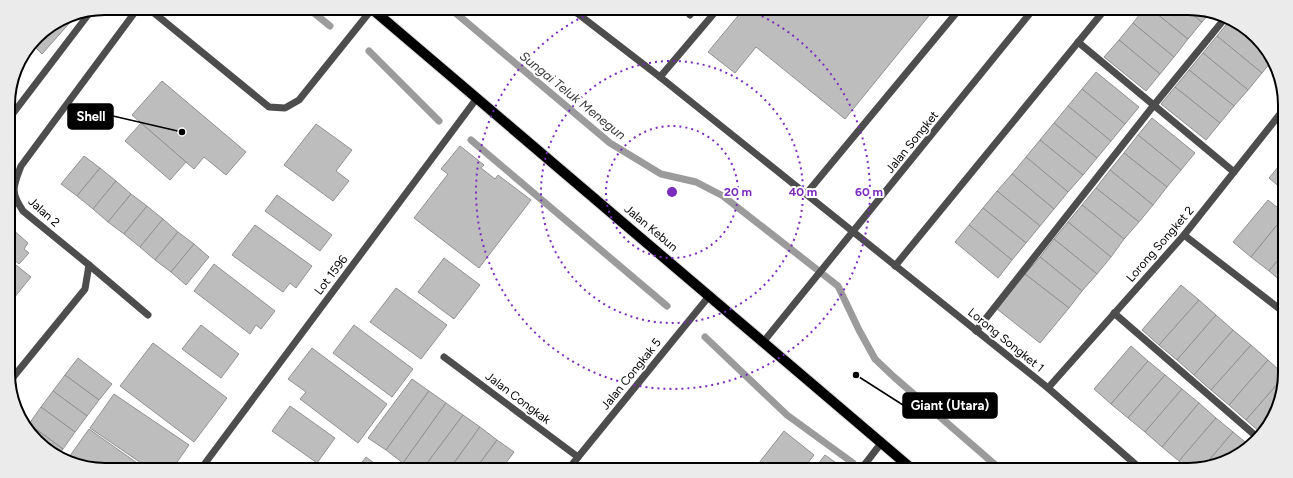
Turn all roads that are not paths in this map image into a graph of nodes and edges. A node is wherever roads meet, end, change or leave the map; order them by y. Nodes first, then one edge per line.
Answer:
1 (133, 15) edge
2 (157, 15) edge
3 (367, 15) edge
4 (379, 15) edge
5 (579, 15) edge
6 (713, 15) edge
7 (955, 15) edge
8 (1029, 15) edge
9 (1100, 15) edge
10 (86, 17) edge
11 (1222, 22) edge
12 (1078, 42) junction
13 (660, 77) junction
14 (477, 98) junction
15 (1154, 105) junction
16 (15, 111) edge
17 (1278, 117) edge
18 (1234, 172) junction
19 (15, 181) edge
20 (806, 194) junction
21 (15, 195) edge
22 (853, 232) junction
23 (1184, 235) junction
24 (88, 265) junction
25 (895, 266) junction
26 (710, 295) junction
27 (1278, 308) edge
28 (1114, 313) junction
29 (148, 315) dead end
30 (976, 331) junction
31 (764, 341) junction
32 (444, 357) dead end
33 (15, 375) edge
34 (1048, 388) junction
35 (1254, 434) edge
36 (882, 442) junction
37 (578, 457) junction
38 (205, 463) edge
39 (574, 463) edge
40 (866, 463) edge
41 (905, 463) edge
42 (1134, 463) edge

1 - 19 street, Jalan 2
2 - 3 street
4 - 14 main road, Jalan Kebun
5 - 13 street, Lorong Songket 1
6 - 13 street
7 - 20 street
8 - 22 street, Jalan Songket
9 - 12 street
10 - 16 street
11 - 15 street
12 - 15 street
12 - 25 street
13 - 20 street, Lorong Songket 1
14 - 26 main road, Jalan Kebun
14 - 38 street, Lot 1596
15 - 18 street
15 - 30 street
17 - 18 street, Lorong Songket 2
18 - 23 street, Lorong Songket 2
20 - 22 street, Lorong Songket 1
21 - 24 street, Jalan 2
22 - 25 street, Lorong Songket 1
22 - 31 street, Jalan Songket
23 - 27 street
23 - 28 street, Lorong Songket 2
24 - 29 street, Jalan 2
24 - 33 street
25 - 30 street, Lorong Songket 1
26 - 31 main road, Jalan Kebun
26 - 37 street, Jalan Congkak 5
28 - 34 street, Lorong Songket 2
28 - 35 street
30 - 34 street, Lorong Songket 1
31 - 36 main road, Jalan Kebun
32 - 37 street, Jalan Congkak
34 - 42 street, Lorong Songket 1
36 - 40 street
36 - 41 main road, Jalan Kebun
37 - 39 street, Jalan Congkak 5

